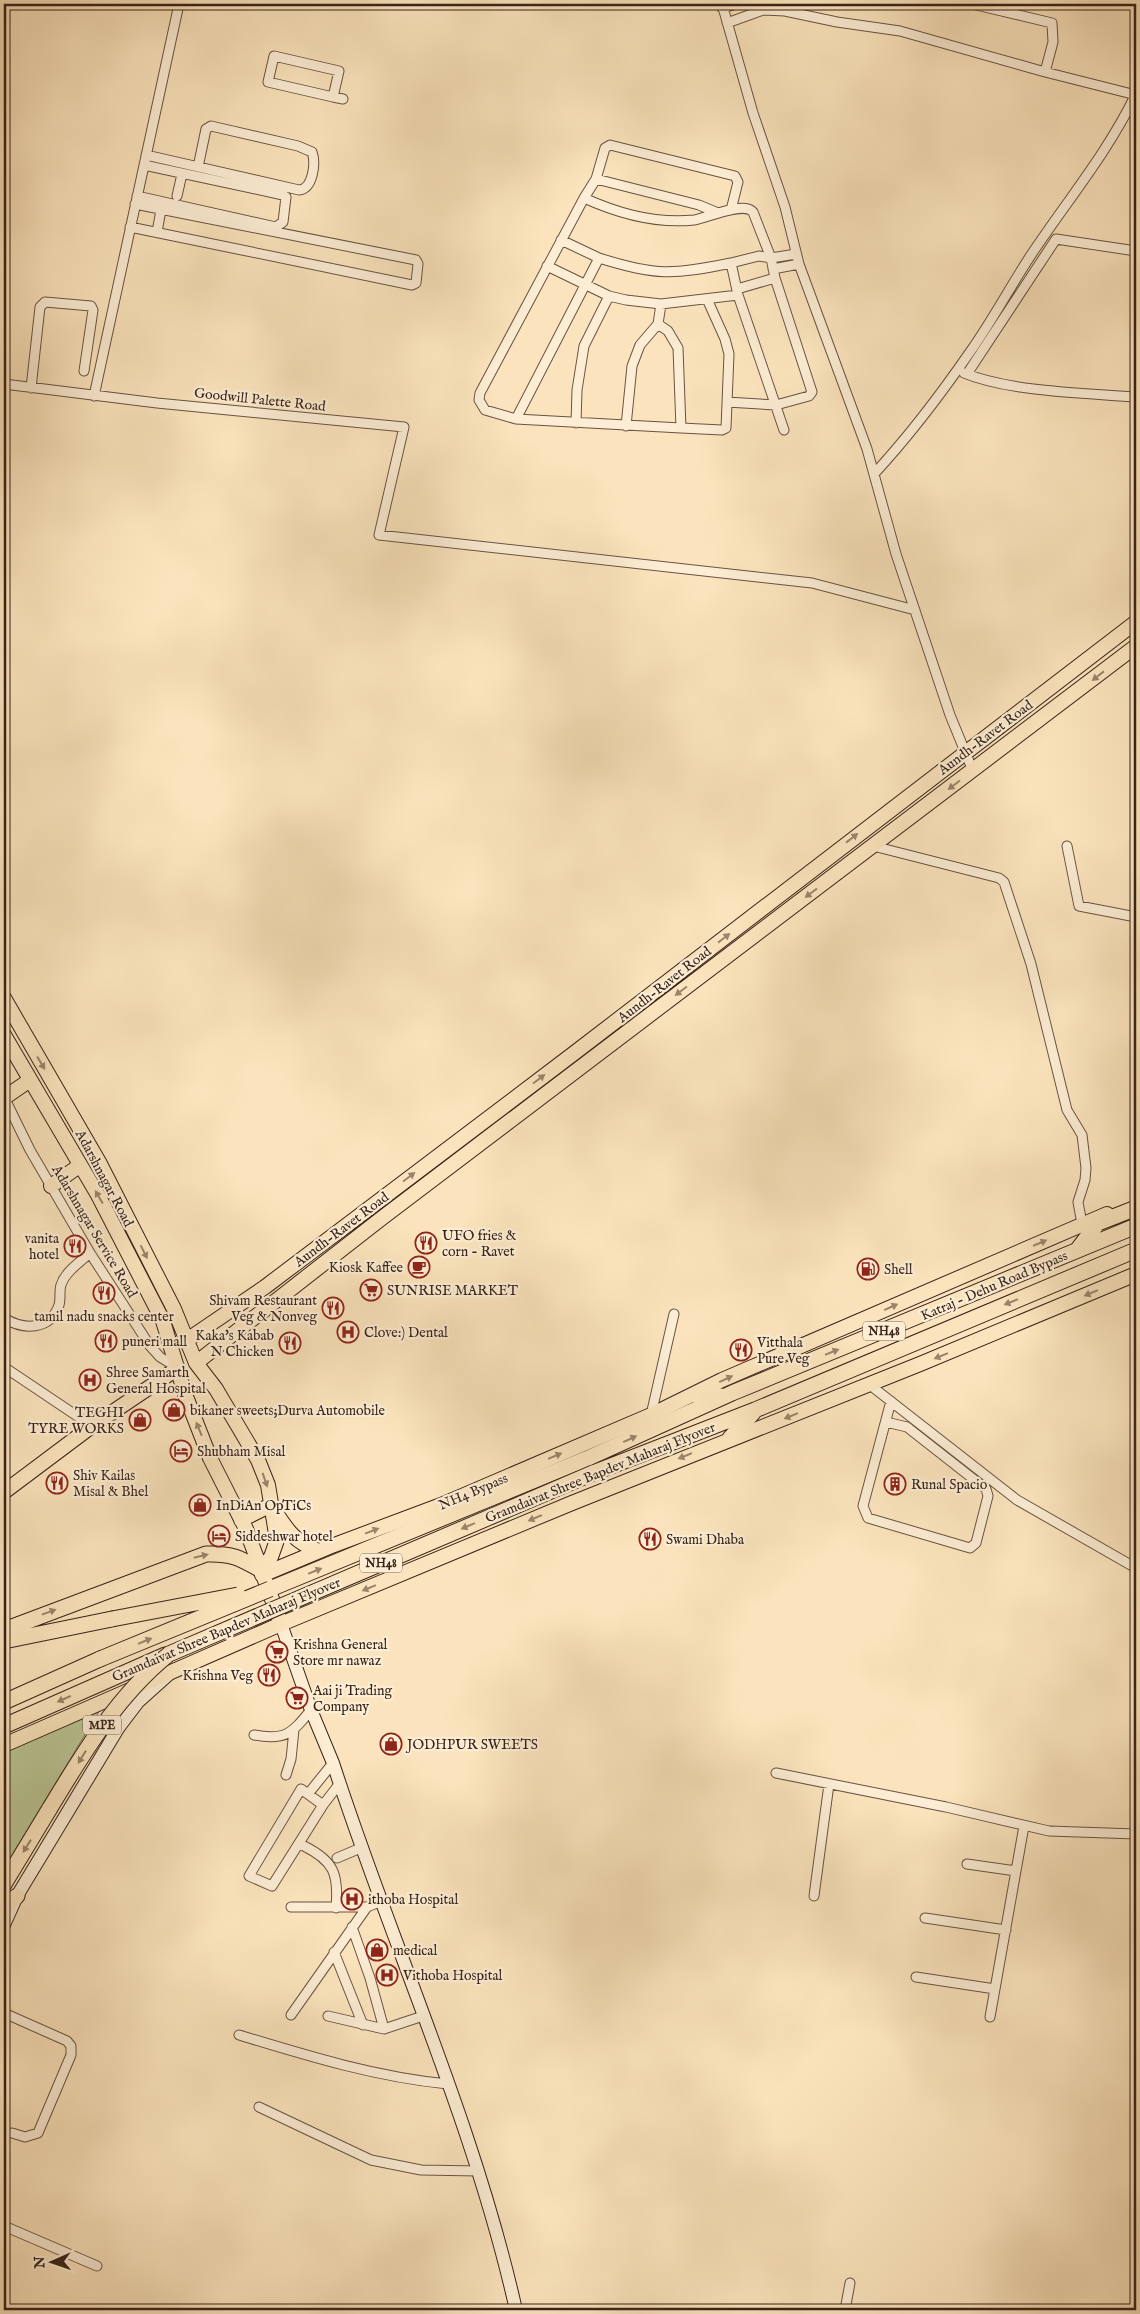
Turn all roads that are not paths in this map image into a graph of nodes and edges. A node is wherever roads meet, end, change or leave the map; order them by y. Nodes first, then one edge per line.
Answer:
1 (179, 4) edge
2 (737, 4) edge
3 (972, 4) edge
4 (722, 6) edge
5 (762, 7) edge
6 (727, 23) junction
7 (1045, 72) junction
8 (1136, 94) edge
9 (333, 97) junction
10 (343, 99) dead end
11 (146, 155) junction
12 (144, 165) junction
13 (198, 167) junction
14 (182, 174) junction
15 (596, 179) junction
16 (177, 196) dead end
17 (584, 198) junction
18 (136, 200) junction
19 (161, 210) junction
20 (731, 210) junction
21 (718, 213) junction
22 (130, 227) junction
23 (156, 232) junction
24 (561, 240) junction
25 (1136, 251) edge
26 (796, 254) junction
27 (599, 258) junction
28 (771, 258) junction
29 (731, 263) junction
30 (799, 264) junction
31 (547, 266) junction
32 (774, 274) junction
33 (586, 286) junction
34 (737, 292) junction
35 (609, 296) junction
36 (707, 299) junction
37 (661, 304) junction
38 (658, 324) junction
39 (957, 370) junction
40 (84, 371) dead end
41 (967, 374) junction
42 (4, 384) edge
43 (31, 388) junction
44 (94, 396) junction
45 (1136, 397) edge
46 (727, 402) junction
47 (776, 405) junction
48 (516, 419) junction
49 (576, 423) junction
50 (626, 426) junction
51 (682, 428) junction
52 (784, 430) dead end
53 (874, 474) junction
54 (915, 610) junction
55 (1136, 622) edge
56 (1136, 646) edge
57 (964, 752) junction
58 (973, 771) junction
59 (873, 846) junction
60 (1066, 846) dead end
61 (1136, 917) edge
62 (4, 998) edge
63 (4, 1035) edge
64 (30, 1080) junction
65 (4, 1097) edge
66 (79, 1166) junction
67 (51, 1186) junction
68 (1136, 1201) edge
69 (1136, 1208) edge
70 (1082, 1224) junction
71 (1136, 1226) edge
72 (1077, 1250) junction
73 (1136, 1250) edge
74 (90, 1253) junction
75 (1136, 1274) edge
76 (674, 1314) dead end
77 (4, 1318) edge
78 (186, 1340) junction
79 (196, 1363) junction
80 (4, 1367) edge
81 (178, 1368) junction
82 (870, 1385) junction
83 (891, 1400) junction
84 (689, 1402) junction
85 (756, 1410) junction
86 (651, 1415) junction
87 (886, 1422) junction
88 (92, 1426) junction
89 (730, 1438) junction
90 (590, 1466) junction
91 (4, 1492) edge
92 (271, 1505) junction
93 (241, 1520) junction
94 (319, 1551) junction
95 (1136, 1568) edge
96 (261, 1572) junction
97 (270, 1589) junction
98 (281, 1624) junction
99 (4, 1630) edge
100 (4, 1641) edge
101 (169, 1654) junction
102 (172, 1672) junction
103 (4, 1702) edge
104 (311, 1710) junction
105 (4, 1726) edge
106 (294, 1730) junction
107 (254, 1735) dead end
108 (4, 1745) edge
109 (333, 1763) junction
110 (776, 1773) dead end
111 (286, 1775) dead end
112 (340, 1783) junction
113 (828, 1784) junction
114 (308, 1794) junction
115 (323, 1805) junction
116 (1024, 1826) junction
117 (1136, 1834) edge
118 (304, 1846) dead end
119 (363, 1847) junction
120 (337, 1858) dead end
121 (967, 1864) dead end
122 (1016, 1871) junction
123 (4, 1884) edge
124 (17, 1896) junction
125 (814, 1896) dead end
126 (382, 1901) junction
127 (4, 1907) edge
128 (291, 1907) dead end
129 (367, 1907) junction
130 (336, 1908) junction
131 (925, 1918) dead end
132 (4, 1925) edge
133 (352, 1927) junction
134 (1006, 1930) junction
135 (334, 1952) junction
136 (916, 1977) dead end
137 (995, 1989) junction
138 (4, 2013) edge
139 (291, 2015) dead end
140 (328, 2016) dead end
141 (423, 2016) junction
142 (990, 2017) dead end
143 (363, 2025) junction
144 (384, 2029) junction
145 (239, 2035) dead end
146 (448, 2084) junction
147 (260, 2107) dead end
148 (12, 2133) dead end
149 (479, 2172) junction
150 (4, 2226) edge
151 (98, 2266) dead end
152 (850, 2283) dead end
153 (516, 2310) edge
154 (846, 2310) edge

1 - 11 street
2 - 4 street
3 - 7 street
4 - 6 street
5 - 6 street
5 - 7 street
6 - 26 street
7 - 8 street
8 - 39 street
9 - 9 street
9 - 10 street
11 - 12 street
11 - 13 street
12 - 14 street
12 - 18 street
13 - 13 street
14 - 16 street
14 - 18 street
15 - 17 street
15 - 20 street
15 - 21 street
17 - 21 street
17 - 24 street
18 - 19 street
18 - 22 street
19 - 23 street
19 - 23 street
20 - 21 street
20 - 28 street
22 - 23 street
22 - 44 street
24 - 27 street
24 - 31 street
25 - 41 street
26 - 28 street
26 - 30 street
27 - 29 street
27 - 33 street
28 - 29 street
28 - 32 street
29 - 34 street
30 - 32 street
30 - 53 street
31 - 33 street
31 - 48 street
32 - 34 street
32 - 47 street
33 - 35 street
33 - 48 street
34 - 36 street
34 - 47 street
35 - 37 street
35 - 49 street
36 - 37 street
36 - 46 street
37 - 38 street
38 - 50 street
38 - 51 street
39 - 41 street
39 - 53 street
40 - 43 street
41 - 45 street
42 - 43 street, Goodwill Palette Road
43 - 44 street, Goodwill Palette Road
44 - 54 street, Goodwill Palette Road
46 - 47 street
46 - 51 street
47 - 52 street
48 - 49 street
49 - 50 street
50 - 51 street
53 - 54 street
54 - 57 street
55 - 57 main road, Aundh-Ravet Road
56 -> 58 main road, Aundh-Ravet Road
57 - 58 street
78 -> 57 main road, Aundh-Ravet Road
58 -> 59 main road, Aundh-Ravet Road
59 - 70 street
59 -> 79 main road, Aundh-Ravet Road
60 - 61 street
62 -> 78 main road, Adarshnagar Road
63 - 64 main road, Adarshnagar Road
64 - 65 main road
64 - 66 main road, Adarshnagar Road
65 - 67 street, Adarshnagar Service Road
66 - 67 main road
81 -> 66 main road, Adarshnagar Road
67 - 74 street, Adarshnagar Service Road
68 - 70 main road, NH4 Bypass
69 - 72 highway
84 -> 70 main road, NH4 Bypass
71 - 72 highway, NH48
84 -> 72 highway, Katraj - Dehu Road Bypass / NH48
73 -> 85 highway, Katraj - Dehu Road Bypass / NH48
74 - 77 street
74 - 81 street, Adarshnagar Service Road
75 -> 82 main road
76 - 86 street
78 - 79 main road, Adarshnagar Road
79 -> 92 main road
80 - 88 street
81 - 88 main road
93 -> 81 main road, Adarshnagar Road
82 - 83 street
82 -> 89 main road
83 - 87 street
83 - 95 street
84 - 86 main road, NH4 Bypass
90 -> 84 highway, Gramdaivat Shree Bapdev Maharaj Flyover / NH48
85 - 89 highway
85 - 90 highway, Gramdaivat Shree Bapdev Maharaj Flyover / NH48
94 -> 86 main road, NH4 Bypass
87 - 87 street
88 - 91 main road
89 -> 98 main road
97 -> 90 highway, Gramdaivat Shree Bapdev Maharaj Flyover / NH48
90 -> 101 highway, Gramdaivat Shree Bapdev Maharaj Flyover / NH48, bridge
92 - 93 main road
92 - 94 main road
92 - 96 main road
93 - 96 main road, Adarshnagar Road
94 - 96 main road, NH4 Bypass
96 - 98 main road, Adarshnagar Road
99 -> 96 highway
97 - 100 highway, bridge
103 -> 97 highway, Gramdaivat Shree Bapdev Maharaj Flyover / NH48, bridge
98 - 102 main road
98 - 104 main road
101 -> 105 highway, Gramdaivat Shree Bapdev Maharaj Flyover / NH48
101 -> 123 highway, MPE, bridge
102 - 108 main road
102 - 124 main road
104 - 106 street
104 - 109 main road
106 - 107 street
106 - 111 street
109 - 112 main road
109 - 114 street
110 - 113 street
112 - 115 street
112 - 119 main road
113 - 116 street
113 - 125 street
114 - 115 street
114 - 115 street
116 - 117 street
116 - 122 street
118 - 130 street
119 - 120 street
119 - 126 main road
121 - 122 street
122 - 134 street
124 - 127 highway
124 - 132 main road
126 - 129 street
126 - 141 main road
128 - 130 street
129 - 130 street
129 - 133 street
131 - 134 street
133 - 135 street
133 - 144 street
134 - 137 street
135 - 139 street
135 - 143 street
136 - 137 street
137 - 142 street
138 - 148 street
140 - 143 street
141 - 144 street
141 - 146 main road
143 - 144 street
145 - 146 street
146 - 149 main road
147 - 149 street
149 - 153 main road
150 - 151 street
152 - 154 street

